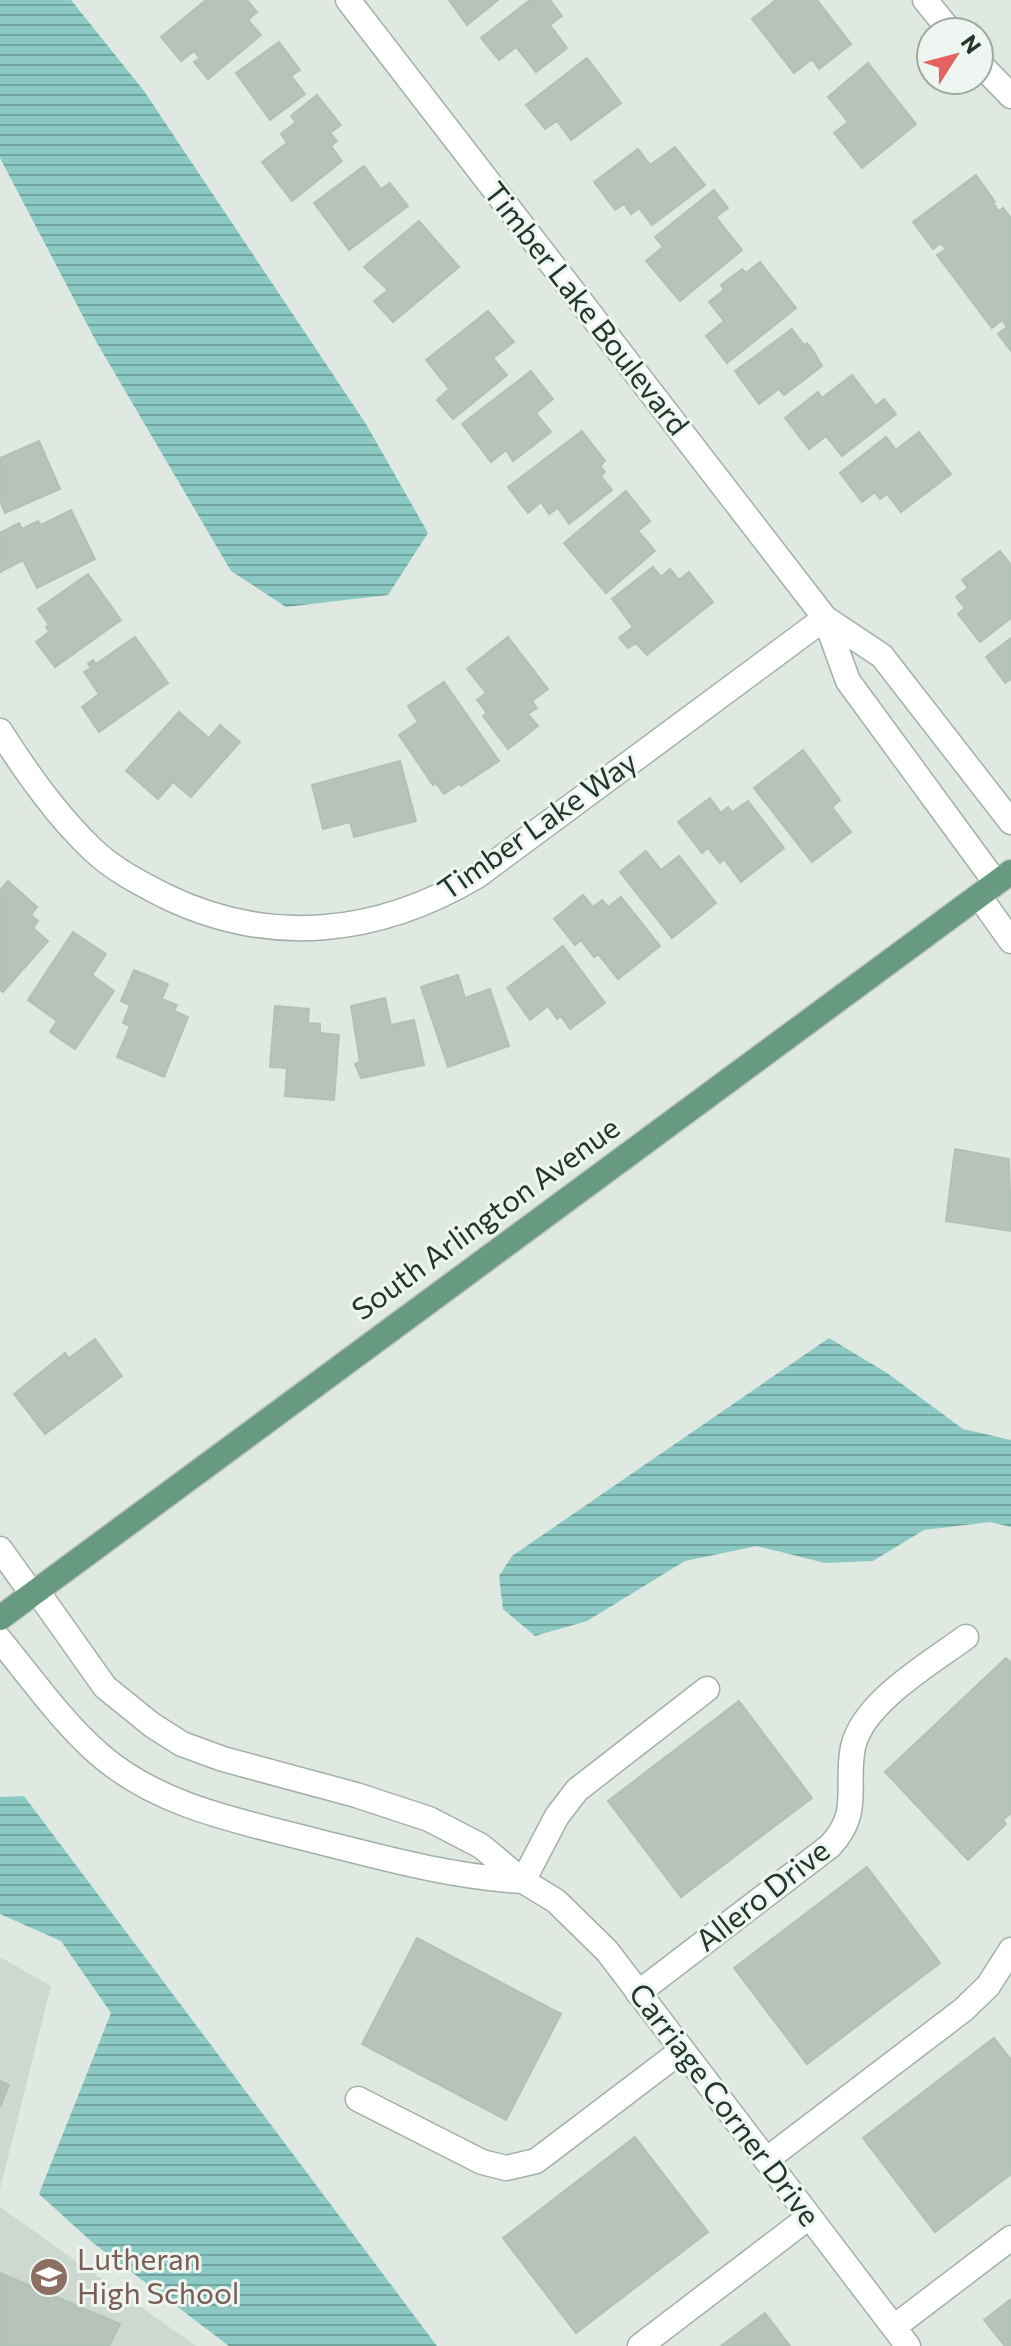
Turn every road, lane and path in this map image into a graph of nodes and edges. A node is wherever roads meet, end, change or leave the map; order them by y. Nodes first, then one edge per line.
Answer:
1 (348, 0) edge
2 (925, 0) edge
3 (938, 16) edge
4 (995, 80) edge
5 (1011, 96) edge
6 (825, 618) junction
7 (0, 731) edge
8 (1011, 822) edge
9 (995, 884) edge
10 (1011, 941) edge
11 (0, 1549) edge
12 (35, 1593) junction
13 (0, 1618) edge
14 (966, 1637) dead end
15 (0, 1640) edge
16 (707, 1689) dead end
17 (519, 1878) junction
18 (1011, 1950) edge
19 (638, 1993) junction
20 (681, 2051) junction
21 (358, 2099) dead end
22 (766, 2160) junction
23 (809, 2217) junction
24 (1011, 2238) edge
25 (901, 2336) edge
26 (640, 2346) edge

1 - 6 street, Timber Lake Boulevard
2 - 3 street
4 - 5 street
6 - 7 street, Timber Lake Way
6 - 8 street, Timber Lake Boulevard
6 - 9 street, Timber Lake Boulevard
9 - 10 street, Timber Lake Boulevard
9 - 12 main road, South Arlington Avenue
11 - 12 street, Carriage Corner Drive
12 - 13 main road, South Arlington Avenue
12 - 17 street, Carriage Corner Drive
14 - 19 street, Allero Drive
15 - 17 street, Carriage Corner Drive
16 - 17 street
17 - 19 street, Carriage Corner Drive
18 - 22 street
19 - 20 street, Carriage Corner Drive
20 - 21 street
20 - 22 street, Carriage Corner Drive
22 - 23 street, Carriage Corner Drive
23 - 25 street, Carriage Corner Drive
23 - 26 street
24 - 25 street

